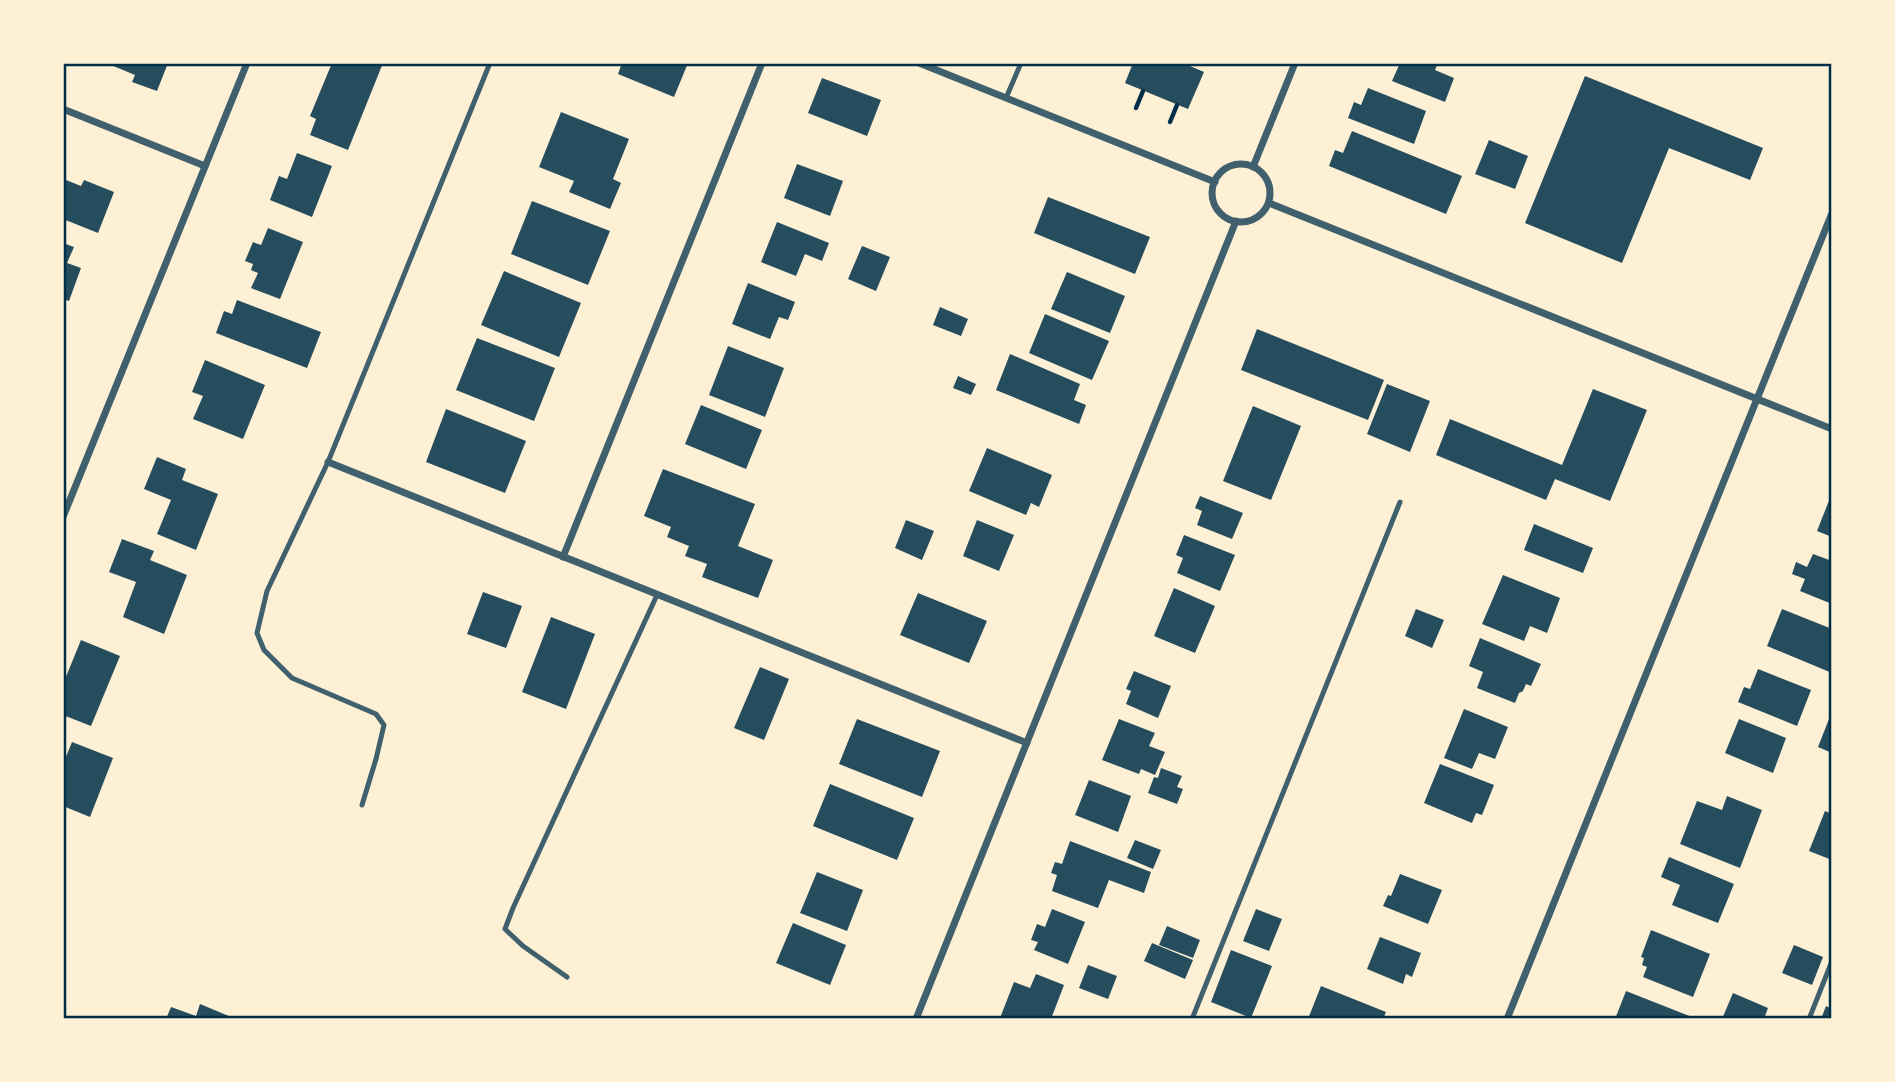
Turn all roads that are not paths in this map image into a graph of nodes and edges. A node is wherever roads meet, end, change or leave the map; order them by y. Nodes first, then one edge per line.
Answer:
1 (247, 63) edge
2 (490, 63) edge
3 (762, 63) edge
4 (919, 63) edge
5 (1021, 63) edge
6 (1295, 63) edge
7 (1006, 98) junction
8 (63, 109) edge
9 (205, 166) junction
10 (1253, 167) junction
11 (1215, 182) junction
12 (1269, 203) junction
13 (1832, 214) edge
14 (1236, 221) junction
15 (1757, 399) junction
16 (1832, 429) edge
17 (328, 462) junction
18 (1400, 502) dead end
19 (63, 517) edge
20 (563, 557) junction
21 (657, 595) junction
22 (1027, 743) junction
23 (362, 805) dead end
24 (1832, 961) edge
25 (567, 977) dead end
26 (916, 1019) edge
27 (1192, 1019) edge
28 (1507, 1019) edge
29 (1809, 1019) edge

1 - 9 street
2 - 17 lane
3 - 20 street
4 - 7 street
5 - 7 lane
6 - 10 street
7 - 11 street
8 - 9 street
9 - 19 street
10 - 11 street
10 - 12 street
11 - 14 street
12 - 14 street
12 - 15 street
13 - 15 street
14 - 22 street
15 - 16 street
15 - 28 street
17 - 20 street
17 - 23 lane
18 - 27 lane
20 - 21 street
21 - 22 street
21 - 25 lane
22 - 26 street
24 - 29 lane

